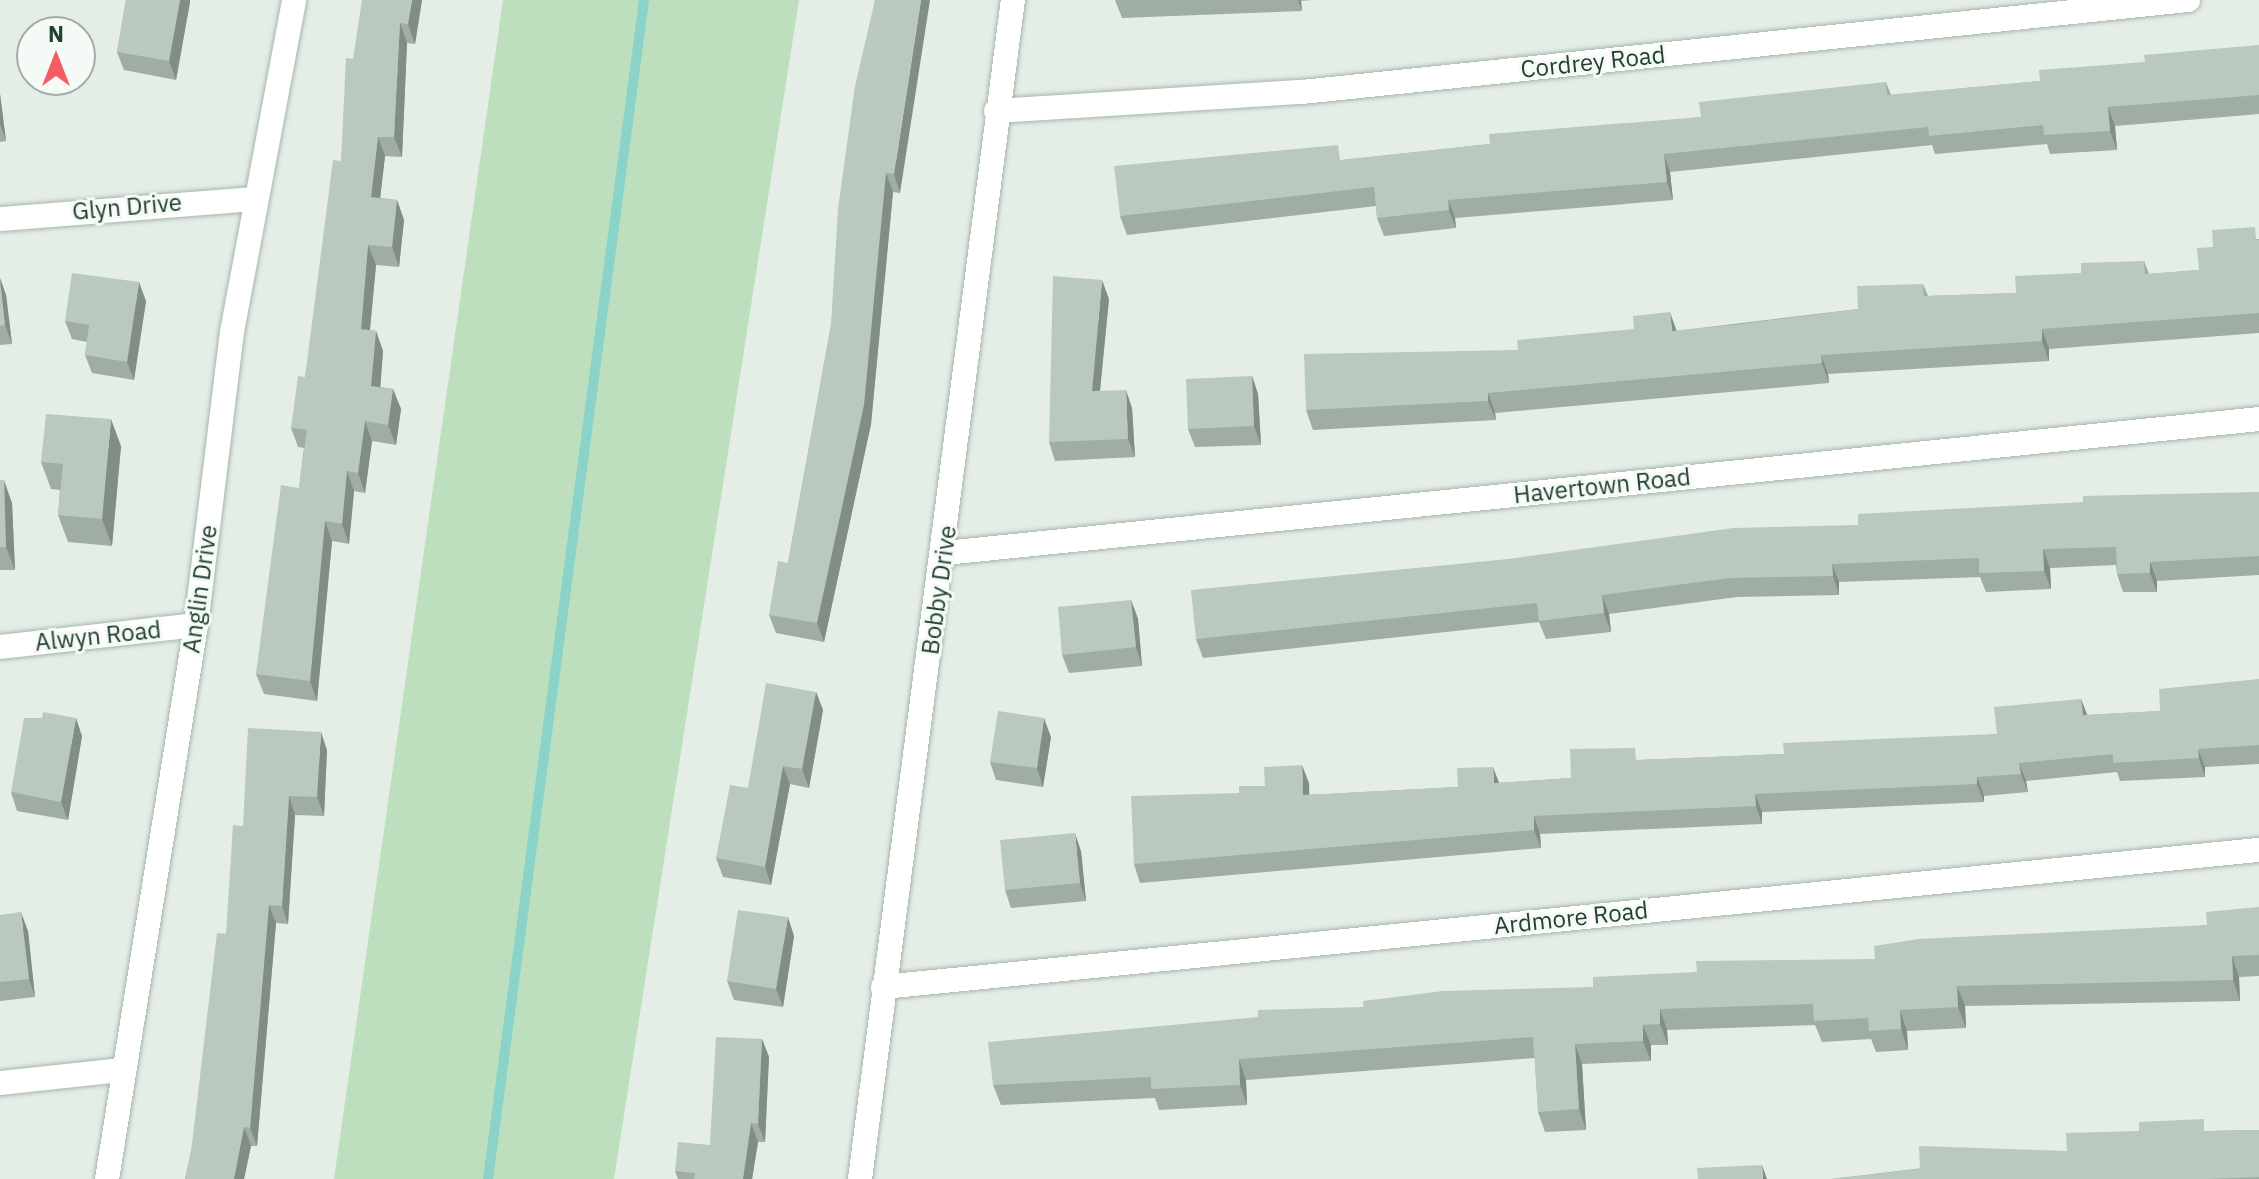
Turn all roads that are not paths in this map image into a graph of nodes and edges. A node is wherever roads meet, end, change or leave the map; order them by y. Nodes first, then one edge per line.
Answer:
1 (294, 0) edge
2 (1013, 0) edge
3 (2188, 0) edge
4 (996, 111) junction
5 (255, 199) junction
6 (0, 219) edge
7 (2259, 419) edge
8 (945, 553) junction
9 (196, 625) junction
10 (0, 647) edge
11 (2259, 850) edge
12 (883, 987) junction
13 (122, 1070) junction
14 (0, 1083) edge
15 (107, 1179) edge
16 (860, 1179) edge

1 - 5 street, Anglin Drive
2 - 4 street, Bobby Drive
3 - 4 street, Cordrey Road
4 - 8 street, Bobby Drive
5 - 6 street, Glyn Drive
5 - 9 street, Anglin Drive
7 - 8 street, Havertown Road
8 - 12 street, Bobby Drive
9 - 10 street, Alwyn Road
9 - 13 street, Anglin Drive
11 - 12 street, Ardmore Road
12 - 16 street, Bobby Drive
13 - 14 street
13 - 15 street, Anglin Drive

